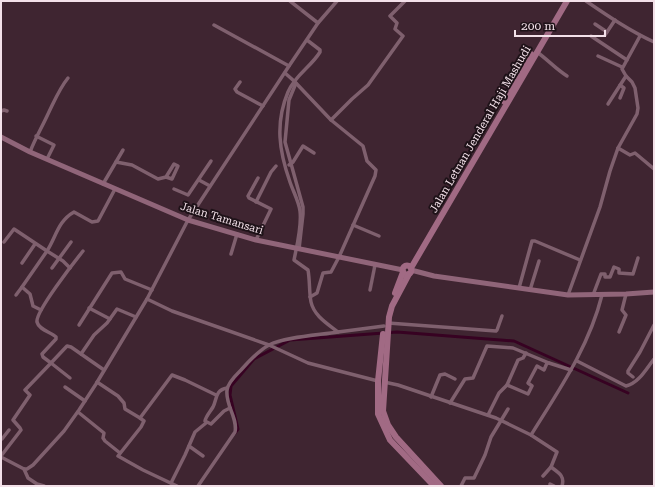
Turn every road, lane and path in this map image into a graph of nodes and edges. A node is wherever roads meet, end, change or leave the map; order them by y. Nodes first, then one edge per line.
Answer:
1 (290, 1) edge
2 (337, 1) edge
3 (405, 1) edge
4 (563, 1) edge
5 (567, 1) edge
6 (586, 1) edge
7 (554, 20) junction
8 (615, 20) junction
9 (318, 23) junction
10 (594, 24) dead end
11 (214, 25) dead end
12 (591, 36) dead end
13 (640, 36) junction
14 (307, 40) junction
15 (654, 42) edge
16 (537, 52) junction
17 (598, 56) dead end
18 (627, 60) junction
19 (289, 66) junction
20 (622, 67) junction
21 (285, 73) junction
22 (567, 76) dead end
23 (626, 76) junction
24 (68, 78) dead end
25 (240, 82) dead end
26 (295, 82) junction
27 (620, 85) junction
28 (620, 98) dead end
29 (608, 104) dead end
30 (263, 106) junction
31 (1, 111) edge
32 (7, 111) dead end
33 (497, 117) junction
34 (331, 120) junction
35 (36, 136) junction
36 (2, 139) edge
37 (618, 148) junction
38 (123, 150) dead end
39 (30, 152) junction
40 (314, 153) dead end
41 (47, 159) junction
42 (116, 162) junction
43 (211, 162) dead end
44 (285, 164) junction
45 (290, 165) junction
46 (276, 166) dead end
47 (654, 169) edge
48 (166, 177) dead end
49 (258, 178) dead end
50 (199, 180) junction
51 (103, 184) junction
52 (210, 186) junction
53 (115, 189) junction
54 (174, 189) dead end
55 (256, 202) junction
56 (188, 220) junction
57 (353, 225) junction
58 (237, 234) junction
59 (380, 236) dead end
60 (256, 240) junction
61 (4, 242) dead end
62 (71, 242) dead end
63 (36, 244) junction
64 (298, 249) junction
65 (47, 251) junction
66 (83, 251) dead end
67 (231, 254) dead end
68 (339, 257) junction
69 (60, 258) junction
70 (638, 258) dead end
71 (580, 260) junction
72 (539, 261) dead end
73 (22, 263) dead end
74 (375, 265) junction
75 (52, 268) dead end
76 (70, 268) junction
77 (408, 270) junction
78 (22, 287) junction
79 (519, 288) junction
80 (152, 290) junction
81 (370, 290) dead end
82 (530, 290) junction
83 (654, 292) edge
84 (626, 294) junction
85 (16, 295) dead end
86 (568, 295) junction
87 (593, 295) junction
88 (602, 295) junction
89 (310, 297) junction
90 (147, 299) junction
91 (89, 308) junction
92 (41, 310) junction
93 (502, 316) dead end
94 (136, 317) junction
95 (110, 319) junction
96 (654, 324) edge
97 (79, 325) dead end
98 (386, 326) junction
99 (338, 332) junction
100 (619, 332) dead end
101 (271, 345) junction
102 (526, 353) junction
103 (81, 354) junction
104 (654, 359) edge
105 (577, 361) junction
106 (51, 363) junction
107 (549, 363) junction
108 (104, 370) junction
109 (572, 370) junction
110 (633, 377) dead end
111 (70, 378) dead end
112 (455, 379) dead end
113 (97, 382) junction
114 (381, 382) junction
115 (507, 385) junction
116 (64, 387) dead end
117 (227, 388) junction
118 (216, 395) junction
119 (431, 397) junction
120 (85, 401) junction
121 (450, 402) junction
122 (230, 408) junction
123 (508, 409) dead end
124 (78, 412) junction
125 (488, 415) junction
126 (140, 418) junction
127 (502, 420) junction
128 (206, 423) junction
129 (9, 430) dead end
130 (531, 435) junction
131 (2, 439) edge
132 (9, 445) junction
133 (189, 446) junction
134 (120, 453) junction
135 (1, 456) edge
136 (203, 456) dead end
137 (413, 460) junction
138 (551, 467) junction
139 (24, 469) junction
140 (543, 476) dead end
141 (170, 482) junction
142 (431, 485) edge
143 (44, 486) edge
144 (177, 486) edge
145 (198, 486) edge
146 (441, 486) edge
147 (461, 486) edge
148 (562, 486) edge

1 - 9 street
2 - 9 street
3 - 34 street
4 - 7 main road, Jalan Letnan Jenderal Haji Mashudi
5 - 7 main road, Jalan Letnan Jenderal Haji Mashudi
6 - 8 street
7 - 16 main road, Jalan Letnan Jenderal Haji Mashudi
7 - 33 main road, Jalan Letnan Jenderal Haji Mashudi
8 - 10 street
8 - 13 street
9 - 14 street
11 - 19 street
12 - 18 street
13 - 15 street
13 - 18 street
14 - 19 street
14 - 26 street
16 - 22 street
16 - 33 main road, Jalan Letnan Jenderal Haji Mashudi
17 - 20 street
18 - 20 street
19 - 21 street
20 - 23 street
21 - 26 street
21 - 30 street
23 - 27 street
23 - 37 street
24 - 35 street
25 - 30 street
26 - 34 street
26 - 44 street
26 - 45 street
27 - 28 street
27 - 29 street
30 - 52 street
31 - 32 street
33 - 77 main road, Jalan Letnan Jenderal Haji Mashudi
34 - 57 street
35 - 39 street
35 - 41 street
36 - 39 main road, Jalan Tamansari
37 - 47 street
37 - 71 street
38 - 42 street
39 - 41 main road, Jalan Tamansari
40 - 45 street
41 - 51 main road, Jalan Tamansari
42 - 48 street
42 - 51 street
43 - 50 street
44 - 45 street
44 - 64 street
45 - 64 street
46 - 55 street
49 - 55 street
50 - 52 street
50 - 54 street
51 - 53 main road, Jalan Tamansari
52 - 56 street
53 - 56 main road, Jalan Tamansari
53 - 65 street
55 - 60 street
56 - 58 main road, Jalan Tamansari
56 - 80 street
57 - 59 street
57 - 68 street
58 - 60 main road, Jalan Tamansari
58 - 67 street
60 - 64 main road, Jalan Tamansari
61 - 63 street
62 - 69 street
63 - 65 street
63 - 73 street
64 - 68 main road, Jalan Tamansari
64 - 89 street
65 - 69 street
65 - 78 street
66 - 76 street
68 - 74 main road, Jalan Tamansari
68 - 89 street
69 - 75 street
69 - 76 street
70 - 87 street
71 - 79 street
71 - 86 street
72 - 82 street
74 - 77 main road, Jalan Tamansari
74 - 81 street
76 - 92 street
77 - 79 main road, Jalan Tamansari
77 - 98 main road, Jalan Letnan Jenderal Haji Mashudi
78 - 85 street
78 - 92 street
79 - 82 main road, Jalan Tamansari
80 - 90 street
80 - 91 street
82 - 86 main road, Jalan Tamansari
83 - 84 main road, Jalan Tamansari
84 - 88 main road, Jalan Tamansari
84 - 100 street
86 - 87 main road, Jalan Tamansari
87 - 88 main road, Jalan Tamansari
88 - 105 street
89 - 99 street
90 - 94 street
90 - 101 street
91 - 95 street
91 - 97 street
92 - 106 street
93 - 98 street
94 - 95 street
94 - 108 street
95 - 103 street
96 - 110 street
98 - 99 street
98 - 114 main road, Jalan Letnan Jenderal Haji Mashudi
99 - 101 street
101 - 114 street
101 - 117 street
102 - 107 street
102 - 115 street
102 - 121 street
103 - 106 street
103 - 108 street
104 - 105 street
105 - 109 street
106 - 111 street
106 - 132 street
107 - 109 street
107 - 115 street
108 - 113 street
109 - 130 street
112 - 119 street
113 - 120 street
113 - 126 street
114 - 119 street
114 - 137 main road, Jalan Letnan Jenderal Haji Mashudi
115 - 125 street
116 - 120 street
117 - 118 street
117 - 122 street
118 - 126 street
118 - 128 street
119 - 121 street
120 - 124 street
121 - 125 street
122 - 128 street
122 - 145 street
123 - 127 street
124 - 134 street
124 - 139 street
125 - 127 street
126 - 134 street
127 - 130 street
127 - 147 street
128 - 133 street
129 - 131 street
130 - 138 street
131 - 132 street
132 - 135 street
133 - 136 street
133 - 141 street
134 - 141 street
135 - 139 street
137 - 142 main road, Jalan Letnan Jenderal Haji Mashudi
137 - 146 main road, Jalan Letnan Jenderal Haji Mashudi
138 - 140 street
138 - 148 street
139 - 143 street
141 - 144 street

